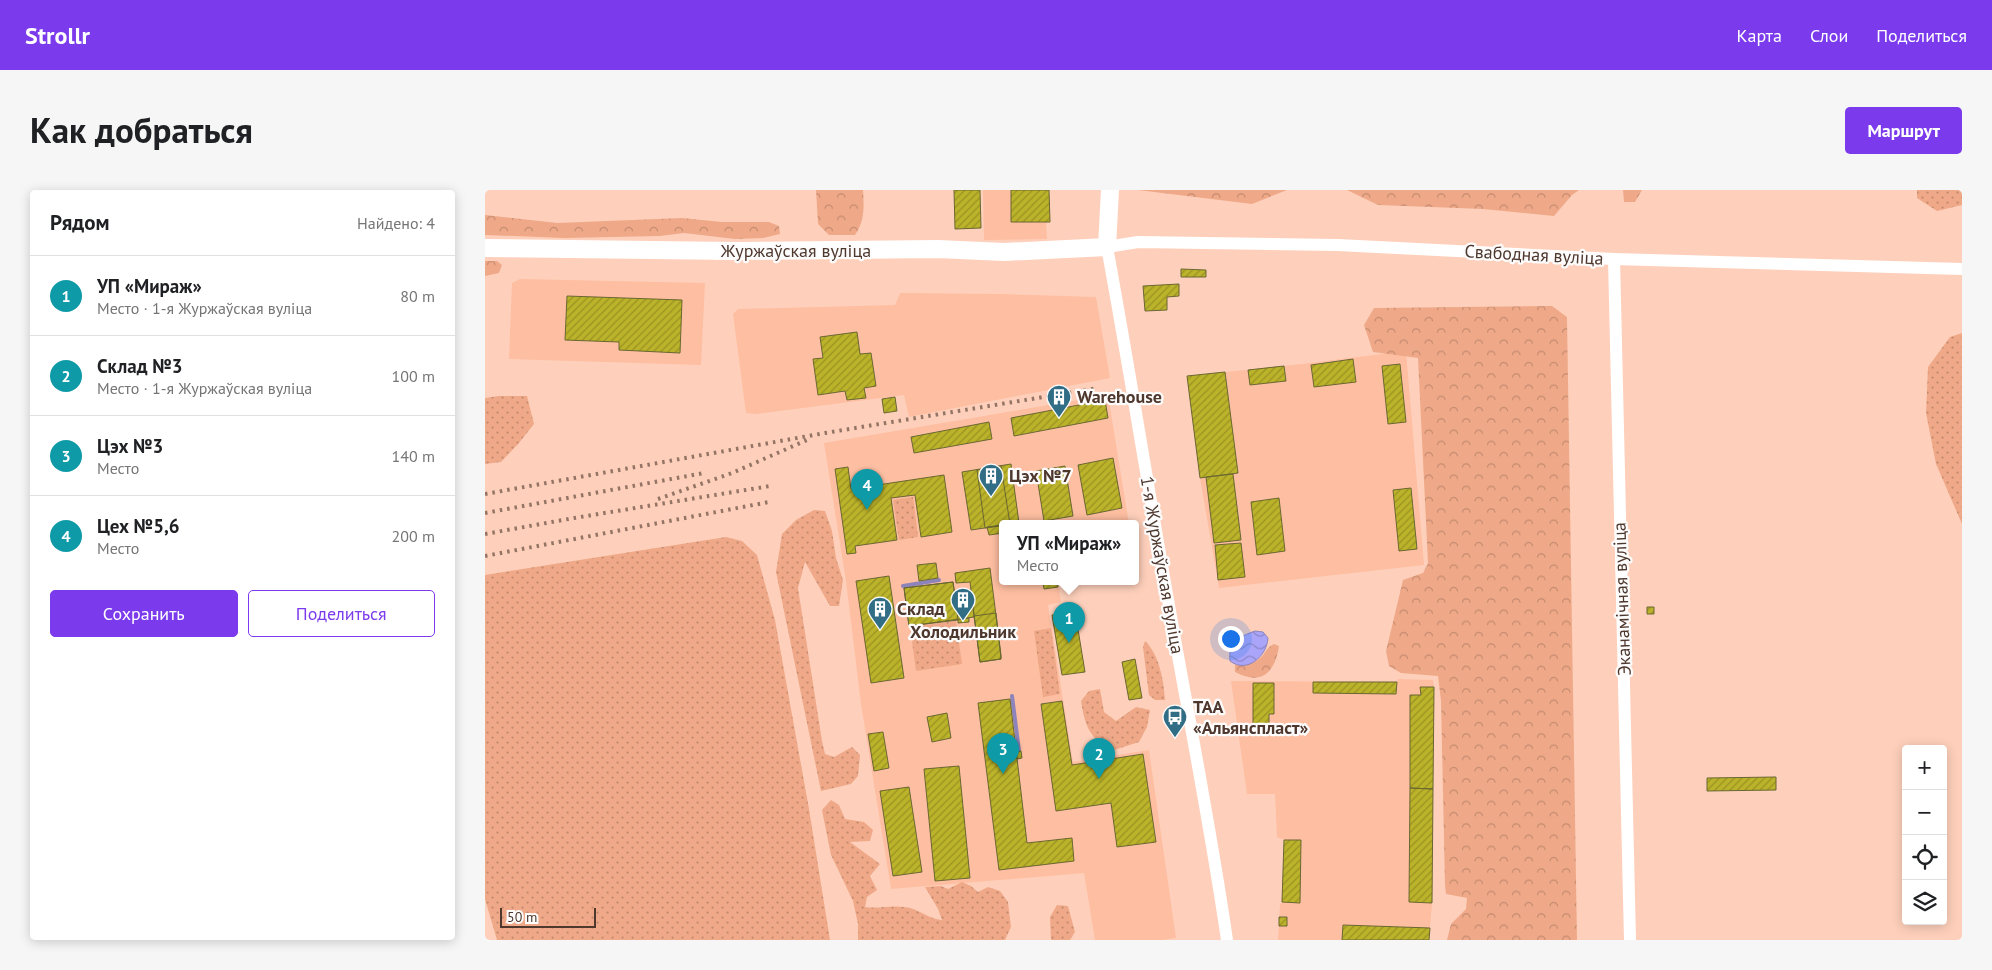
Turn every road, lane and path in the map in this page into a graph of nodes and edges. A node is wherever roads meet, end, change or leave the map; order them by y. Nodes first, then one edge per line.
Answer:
1 (1110, 190) edge
2 (1107, 247) junction
3 (485, 248) edge
4 (1614, 259) junction
5 (1962, 269) edge
6 (1227, 940) edge
7 (1630, 940) edge

1 - 2 street, 1-я Журжаўская вуліца
2 - 3 street, Журжаўская вуліца
2 - 4 street, Свабодная вуліца
2 - 6 street, 1-я Журжаўская вуліца
4 - 5 street, Свабодная вуліца
4 - 7 street, Эканамічная вуліца

